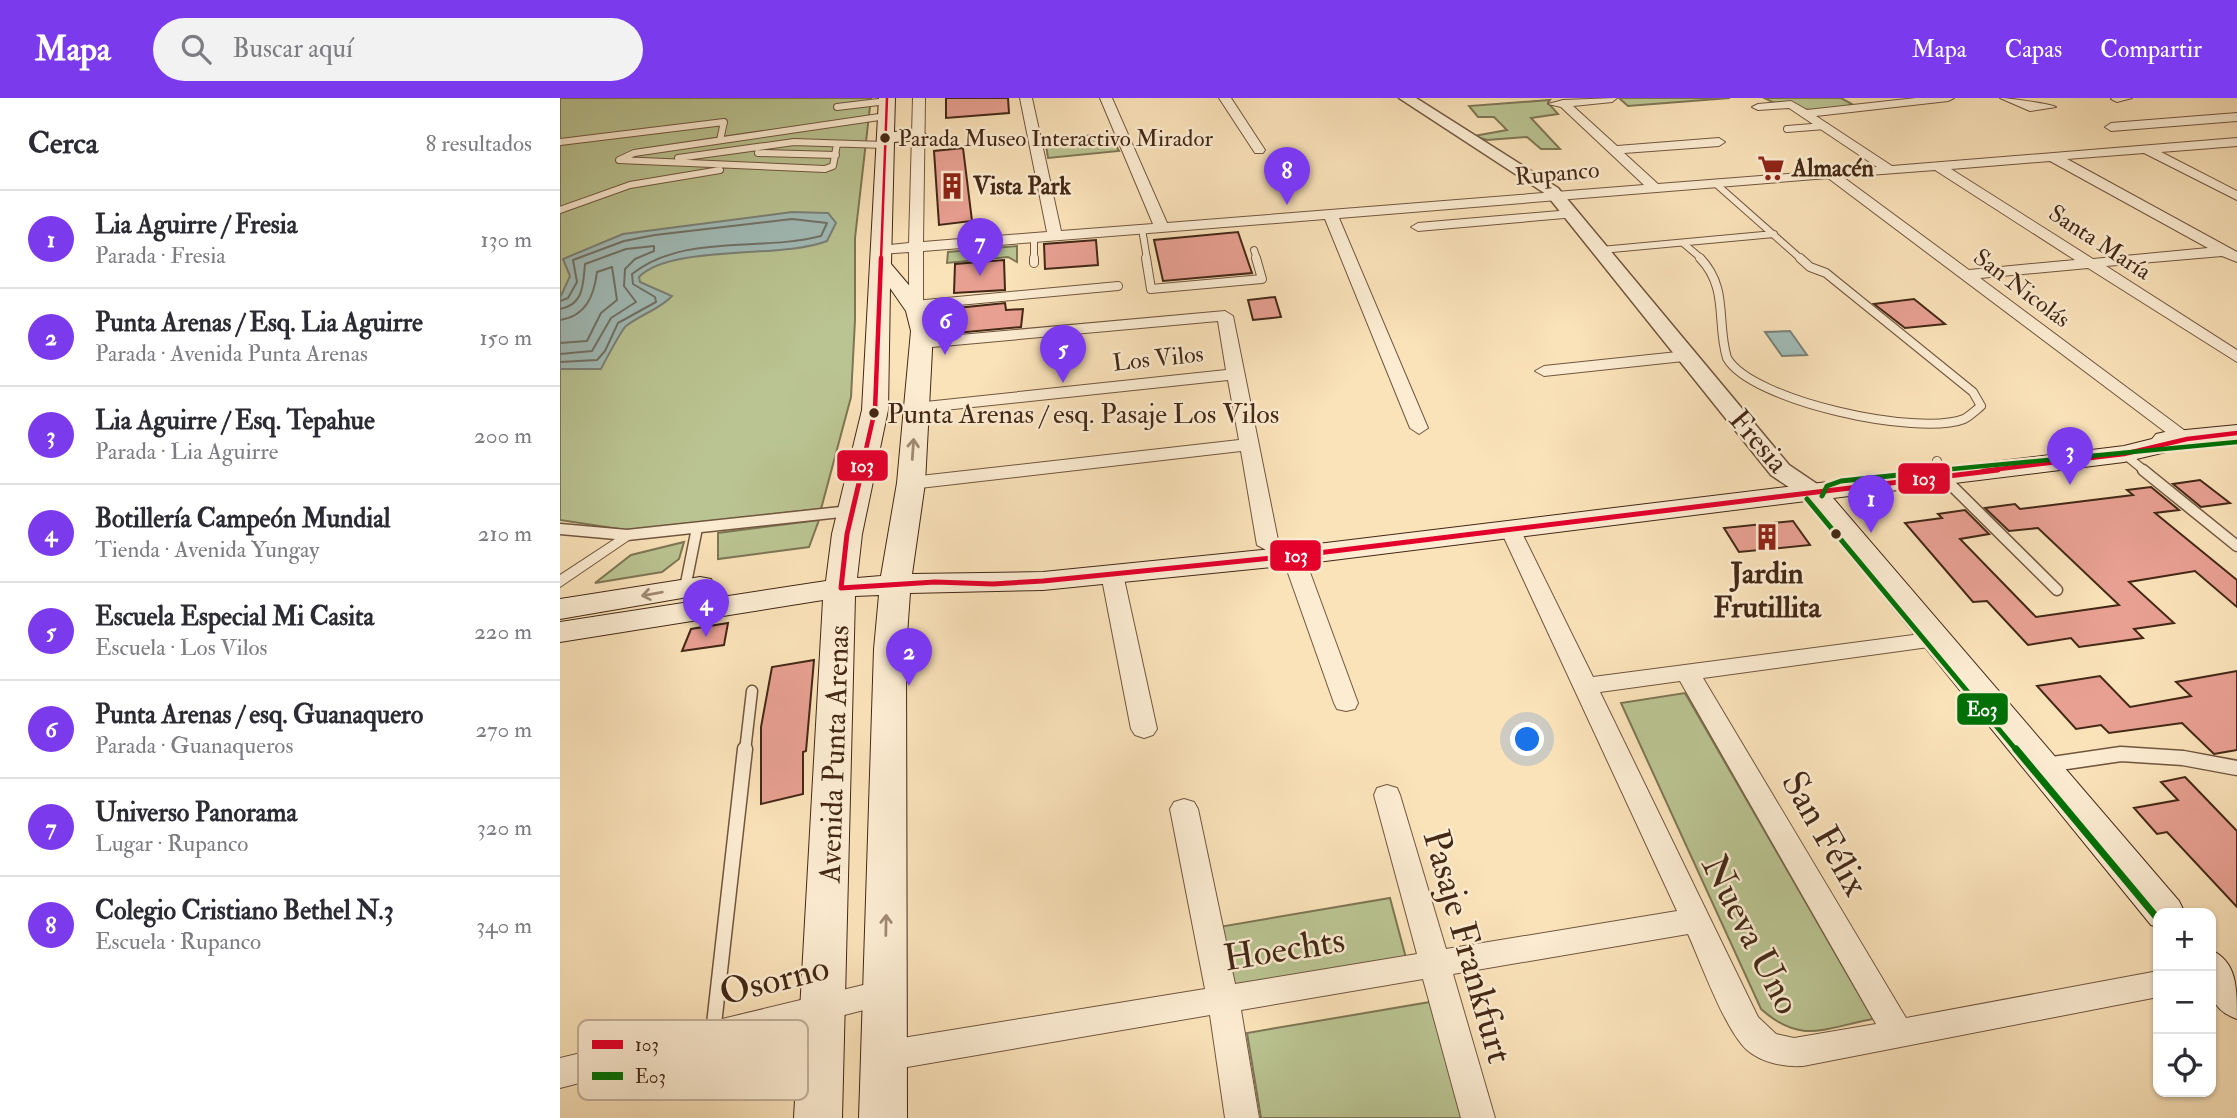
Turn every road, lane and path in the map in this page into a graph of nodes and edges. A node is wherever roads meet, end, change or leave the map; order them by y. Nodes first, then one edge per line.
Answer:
1 (919, 98) edge
2 (1026, 98) edge
3 (1106, 98) edge
4 (1225, 98) edge
5 (1406, 98) edge
6 (1845, 98) edge
7 (1948, 98) edge
8 (2006, 98) edge
9 (2126, 98) edge
10 (1612, 99) edge
11 (2117, 99) edge
12 (1929, 100) edge
13 (886, 105) edge
14 (1867, 106) junction
15 (837, 107) dead end
16 (1758, 107) dead end
17 (2050, 107) dead end
18 (1953, 112) dead end
19 (1808, 113) junction
20 (1894, 117) dead end
21 (2237, 117) edge
22 (2207, 120) junction
23 (1825, 126) junction
24 (1787, 129) dead end
25 (2237, 134) edge
26 (919, 135) junction
27 (720, 140) junction
28 (884, 141) junction
29 (560, 142) edge
30 (1719, 142) dead end
31 (2237, 142) edge
32 (838, 144) junction
33 (2163, 148) junction
34 (2146, 149) junction
35 (1259, 150) dead end
36 (1614, 150) junction
37 (727, 152) junction
38 (836, 155) junction
39 (2053, 157) junction
40 (647, 163) junction
41 (737, 166) junction
42 (1938, 166) junction
43 (1889, 169) junction
44 (1830, 174) junction
45 (1716, 183) junction
46 (1654, 188) junction
47 (1556, 196) junction
48 (2237, 196) edge
49 (560, 210) edge
50 (1330, 214) junction
51 (1570, 214) junction
52 (1418, 226) dead end
53 (1162, 228) junction
54 (1142, 229) junction
55 (1774, 234) junction
56 (1055, 236) junction
57 (1034, 238) junction
58 (1683, 243) junction
59 (916, 247) junction
60 (1254, 250) dead end
61 (1601, 250) junction
62 (2230, 255) edge
63 (881, 258) junction
64 (1034, 263) dead end
65 (2090, 263) junction
66 (1965, 275) junction
67 (1118, 286) dead end
68 (915, 305) junction
69 (921, 343) junction
70 (1687, 356) junction
71 (2237, 357) edge
72 (1544, 371) dead end
73 (1237, 374) junction
74 (916, 408) junction
75 (1419, 428) dead end
76 (2237, 433) edge
77 (2187, 439) junction
78 (1247, 445) junction
79 (2124, 454) junction
80 (1940, 469) junction
81 (911, 483) junction
82 (1814, 493) junction
83 (853, 511) junction
84 (697, 528) junction
85 (560, 529) edge
86 (1510, 529) junction
87 (627, 535) junction
88 (2237, 546) edge
89 (1281, 550) junction
90 (897, 574) junction
91 (1112, 574) junction
92 (842, 577) junction
93 (560, 582) edge
94 (684, 588) junction
95 (2056, 590) dead end
96 (759, 599) junction
97 (560, 609) edge
98 (839, 630) junction
99 (560, 632) edge
100 (1936, 639) junction
101 (1687, 673) junction
102 (1585, 686) junction
103 (752, 691) dead end
104 (1346, 703) dead end
105 (1144, 729) dead end
106 (2041, 765) junction
107 (2237, 768) edge
108 (1387, 795) dead end
109 (1184, 809) dead end
110 (2161, 908) edge
111 (1697, 920) junction
112 (1435, 964) junction
113 (2153, 985) edge
114 (884, 993) junction
115 (1223, 999) junction
116 (825, 1008) junction
117 (715, 1020) edge
118 (775, 1020) edge
119 (1898, 1034) junction
120 (884, 1056) junction
121 (578, 1069) edge
122 (560, 1073) edge
123 (818, 1118) edge
124 (883, 1118) edge
125 (1242, 1118) edge
126 (1478, 1118) edge

1 - 26 street, Avenida Punta Arenas
2 - 56 street
3 - 53 street
4 - 35 street
5 - 47 street, Fresia
6 - 14 street
7 - 12 street
8 - 17 street
9 - 11 street
10 - 36 street
12 - 14 street
12 - 18 street
13 - 15 lane
13 - 27 lane
13 - 28 main road, Avenida Punta Arenas
14 - 19 street
14 - 20 street
16 - 19 street
19 - 23 street
21 - 22 street
22 - 25 street
22 - 33 street
23 - 24 lane
23 - 43 street
26 - 28 main road
26 - 59 street, Avenida Punta Arenas
27 - 29 lane
27 - 40 lane
28 - 32 lane
28 - 63 main road, Avenida Punta Arenas
30 - 36 street
31 - 33 street, Rupanco
32 - 37 lane
32 - 38 lane
33 - 34 street, Rupanco
34 - 39 street, Rupanco
34 - 48 street
36 - 46 street
37 - 38 lane
37 - 40 lane
38 - 41 lane
39 - 42 street, Rupanco
39 - 62 street
40 - 41 lane
41 - 49 lane
42 - 43 street, Rupanco
42 - 65 street, Santa María
43 - 44 street, Rupanco
44 - 45 street, Rupanco
44 - 66 street, San Nicolás
45 - 46 street, Rupanco
45 - 55 lane
46 - 47 street, Rupanco
47 - 50 street, Rupanco
47 - 51 street, Fresia
50 - 53 street, Rupanco
50 - 75 street
51 - 52 street
51 - 61 street, Fresia
53 - 54 street, Rupanco
54 - 56 street, Rupanco
54 - 60 lane
55 - 58 lane
55 - 58 lane
56 - 57 street, Rupanco
57 - 59 street, Rupanco
57 - 64 lane
58 - 61 lane
59 - 63 street, Rupanco
59 - 68 street, Avenida Punta Arenas
61 - 70 street, Fresia
62 - 65 street
63 - 68 main road, Avenida Punta Arenas
63 - 83 main road, Avenida Punta Arenas
65 - 66 street
65 - 71 street, Santa María
66 - 77 street, San Nicolás
67 - 68 lane
68 - 69 main road, Avenida Punta Arenas
69 - 73 street
69 - 74 main road, Avenida Punta Arenas
70 - 72 street
70 - 82 street, Fresia
73 - 74 street, Los Vilos
73 - 78 street
81 -> 74 main road, Avenida Punta Arenas
76 - 77 main road
77 - 79 main road
77 - 80 main road
78 - 81 street
78 - 89 street
79 - 80 main road
79 - 88 lane
80 - 82 main road
80 - 95 lane
81 - 90 main road, Avenida Punta Arenas
82 - 86 main road
82 - 100 main road, Fresia
83 - 84 lane
83 - 92 main road, Avenida Punta Arenas
84 - 87 lane
84 - 94 lane
85 - 87 lane
86 - 89 main road
86 - 102 street, Nueva Uno
87 - 93 street
89 - 90 main road
89 - 91 main road
89 - 104 street
90 - 91 main road
90 - 92 main road
114 -> 90 main road, Avenida Punta Arenas
91 - 105 street
92 - 94 main road
92 - 96 main road
92 - 98 main road, Avenida Punta Arenas
94 -> 97 main road
96 - 98 main road
96 - 99 main road
98 - 116 main road, Avenida Punta Arenas
100 - 101 street
100 - 106 main road, Fresia
101 - 102 street
101 - 119 street, San Félix
102 - 111 street, Nueva Uno
103 - 117 lane
106 - 107 lane
106 - 110 main road, Fresia
108 - 112 street, Pasaje Frankfurt
109 - 115 street
111 - 112 street, Hoechts
111 - 119 street, Nueva Uno
112 - 115 street, Hoechts
112 - 126 street, Pasaje Frankfurt
113 - 119 street, Nueva Uno
114 - 116 street, Osorno
114 - 120 main road, Avenida Punta Arenas
115 - 120 street, Hoechts
115 - 125 street
116 - 118 street, Osorno
116 - 123 main road, Avenida Punta Arenas
120 - 124 main road, Avenida Punta Arenas
121 - 122 street, Osorno

